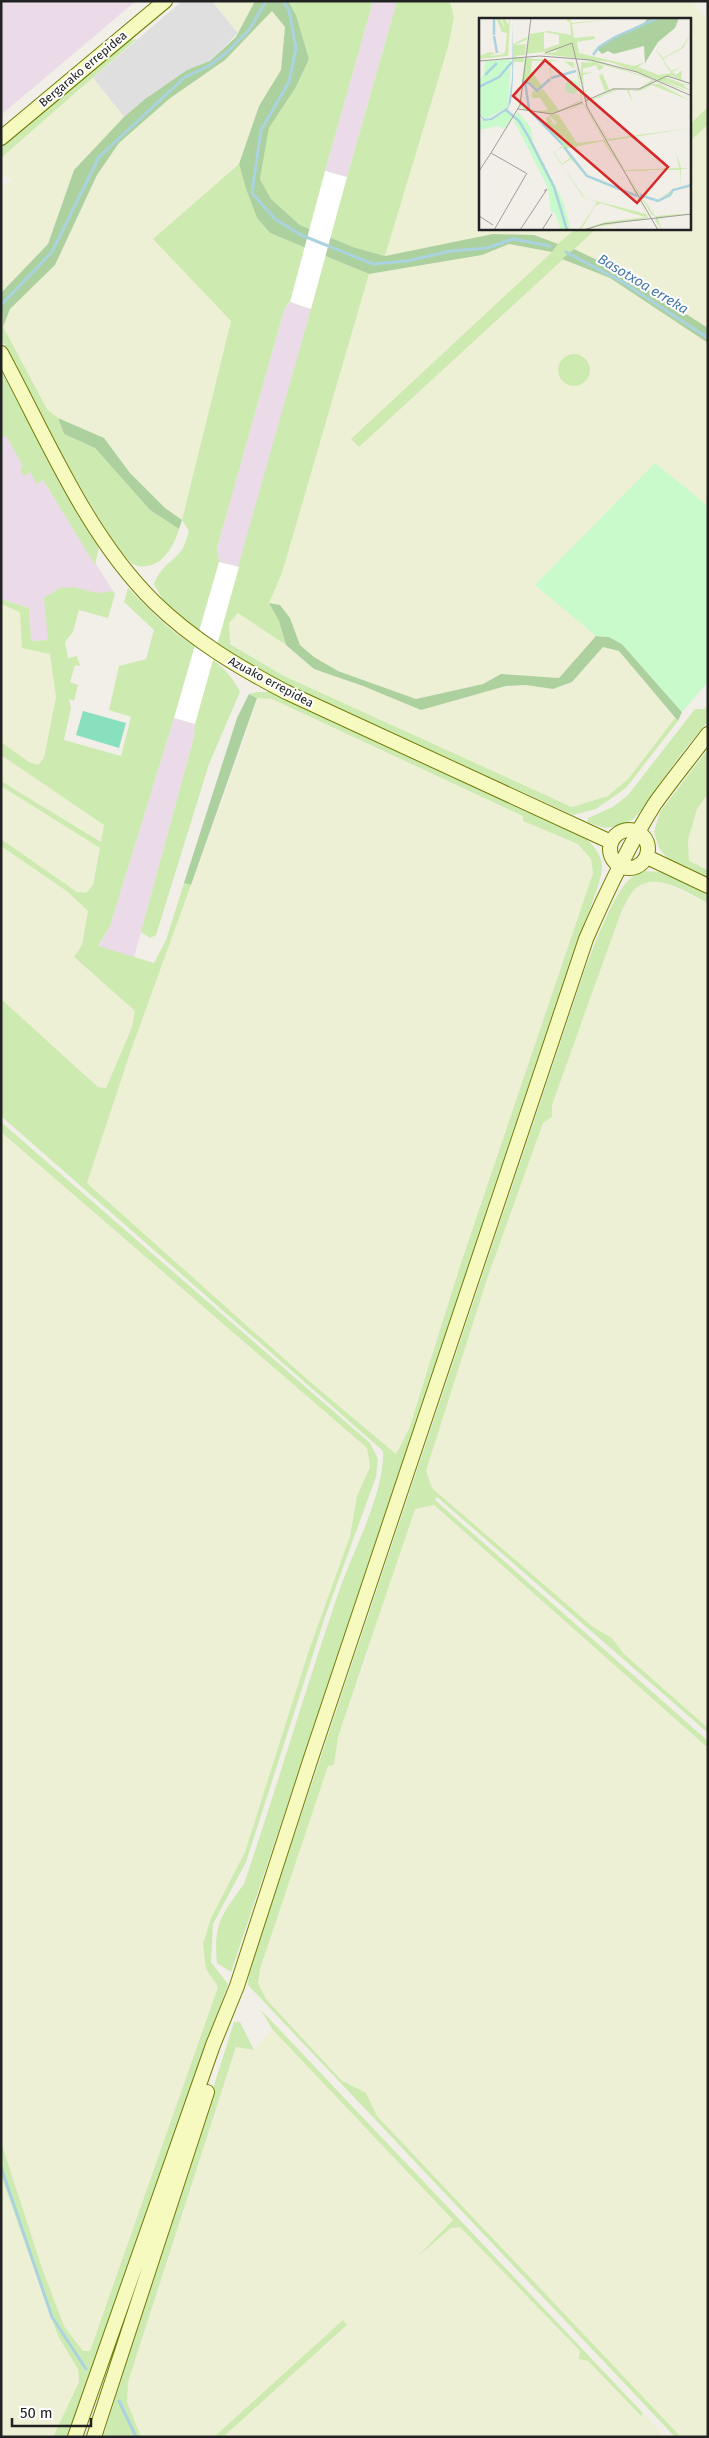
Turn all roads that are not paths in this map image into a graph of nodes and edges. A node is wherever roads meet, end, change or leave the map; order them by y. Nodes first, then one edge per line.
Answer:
1 (165, 1) edge
2 (1, 138) edge
3 (1, 353) edge
4 (708, 734) edge
5 (638, 832) junction
6 (611, 842) junction
7 (647, 857) junction
8 (620, 866) junction
9 (708, 886) edge
10 (231, 2002) junction
11 (75, 2437) edge
12 (94, 2437) edge

1 - 2 main road, Bergarako errepidea
3 - 6 main road, Azuako errepidea
4 - 5 main road
5 - 6 main road
5 - 7 main road
5 - 8 main road
6 - 8 main road
7 - 8 main road
7 - 9 main road
8 - 10 main road
10 - 11 main road
10 - 12 main road

